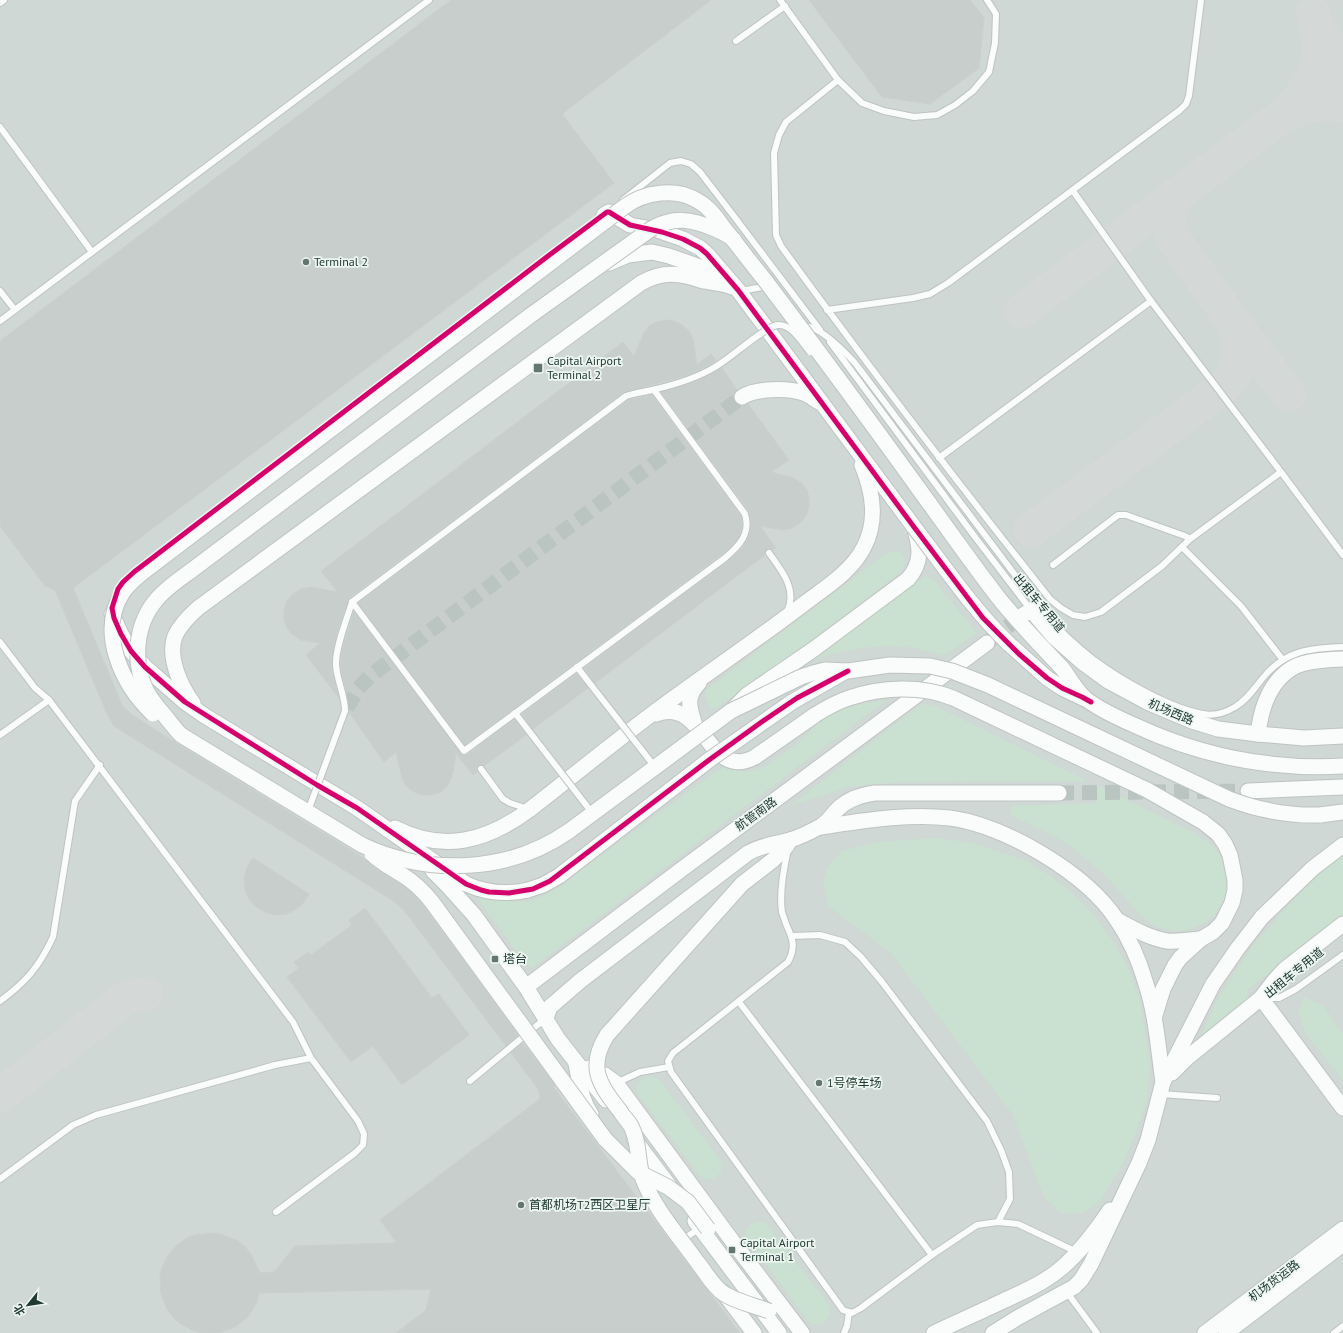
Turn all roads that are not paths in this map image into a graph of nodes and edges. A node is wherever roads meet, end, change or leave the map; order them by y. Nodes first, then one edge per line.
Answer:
1 (4, 0) edge
2 (429, 0) edge
3 (780, 0) edge
4 (987, 0) edge
5 (1201, 0) edge
6 (0, 3) edge
7 (785, 6) junction
8 (736, 41) dead end
9 (838, 80) junction
10 (0, 127) edge
11 (1073, 191) junction
12 (607, 212) junction
13 (734, 240) junction
14 (92, 252) junction
15 (738, 290) junction
16 (0, 291) edge
17 (1151, 301) junction
18 (15, 310) junction
19 (827, 310) junction
20 (0, 321) edge
21 (825, 336) junction
22 (844, 385) junction
23 (654, 390) junction
24 (742, 397) tunnel mouth
25 (827, 408) junction
26 (847, 436) junction
27 (939, 458) junction
28 (1281, 472) junction
29 (914, 526) junction
30 (1190, 539) junction
31 (1182, 547) junction
32 (769, 553) dead end
33 (1343, 555) edge
34 (1053, 565) dead end
35 (352, 602) junction
36 (1027, 612) joint
37 (781, 622) junction
38 (0, 642) edge
39 (987, 643) tunnel mouth
40 (1343, 647) edge
41 (1343, 659) edge
42 (1282, 660) junction
43 (577, 667) junction
44 (848, 670) junction
45 (702, 678) junction
46 (172, 689) junction
47 (49, 700) junction
48 (1091, 702) junction
49 (347, 708) tunnel mouth
50 (731, 711) junction
51 (514, 713) junction
52 (205, 716) junction
53 (649, 716) junction
54 (694, 722) junction
55 (1258, 734) junction
56 (0, 735) edge
57 (181, 735) junction
58 (1343, 736) edge
59 (100, 765) junction
60 (1343, 766) edge
61 (656, 767) junction
62 (480, 769) dead end
63 (317, 785) junction
64 (1343, 787) edge
65 (1248, 791) tunnel mouth
66 (1059, 793) tunnel mouth
67 (357, 808) junction
68 (529, 810) junction
69 (307, 812) junction
70 (1343, 812) edge
71 (593, 814) junction
72 (820, 827) junction
73 (790, 840) junction
74 (404, 842) junction
75 (362, 845) junction
76 (1343, 845) edge
77 (1117, 919) junction
78 (1343, 924) edge
79 (792, 936) junction
80 (1201, 939) junction
81 (1343, 955) edge
82 (1295, 970) dead end
83 (526, 987) junction
84 (1261, 998) junction
85 (0, 1001) edge
86 (739, 1002) junction
87 (1154, 1017) junction
88 (546, 1018) junction
89 (311, 1058) junction
90 (574, 1060) junction
91 (669, 1067) junction
92 (470, 1081) dead end
93 (616, 1083) junction
94 (1162, 1088) junction
95 (1217, 1098) dead end
96 (1343, 1108) edge
97 (630, 1126) junction
98 (605, 1139) junction
99 (642, 1174) junction
100 (1133, 1176) junction
101 (0, 1180) edge
102 (688, 1202) junction
103 (276, 1212) dead end
104 (660, 1212) junction
105 (716, 1218) junction
106 (998, 1222) junction
107 (700, 1227) junction
108 (1343, 1229) edge
109 (684, 1239) junction
110 (1343, 1244) edge
111 (1078, 1252) junction
112 (932, 1255) junction
113 (1066, 1291) junction
114 (769, 1311) junction
115 (849, 1312) junction
116 (1343, 1326) edge
117 (754, 1333) edge
118 (779, 1333) edge
119 (785, 1333) edge
120 (802, 1333) edge
121 (844, 1333) edge
122 (934, 1333) edge
123 (993, 1333) edge
124 (1097, 1333) edge
125 (1205, 1333) edge
126 (1226, 1333) edge
127 (1334, 1333) edge

1 - 6 lane
2 - 14 lane
3 - 7 lane
4 - 9 lane
5 - 11 lane
7 - 8 lane
7 - 9 lane
9 - 19 lane
10 - 14 lane
11 - 17 lane
11 - 19 lane
12 - 15 street
12 - 21 lane
12 - 46 street
13 - 22 street, bridge
13 - 57 street, bridge
13 - 57 street, bridge
14 - 18 lane
15 - 21 lane
15 - 25 street
15 - 46 street
15 - 52 street
16 - 18 lane
17 - 27 lane
17 - 28 lane
18 - 20 lane
19 - 27 lane
21 - 36 lane
21 - 42 lane, 出租车专用道
22 - 23 lane, bridge
22 - 48 street, bridge
23 - 35 lane, bridge
23 - 43 lane, bridge
24 - 25 street
25 - 26 street
26 - 29 street
26 - 37 street
27 - 31 lane
28 - 30 lane
28 - 33 lane
29 - 48 street, bridge
29 - 50 street, bridge
30 - 31 lane
30 - 34 lane
31 - 42 lane
32 - 37 lane
35 - 51 lane, bridge
35 - 69 lane, bridge
36 - 55 street, 机场西路
37 - 45 street
38 - 47 lane
39 - 83 street, 航管南路
40 - 42 lane, 出租车专用道
41 - 55 street
43 - 51 lane, bridge
43 - 61 lane, bridge
44 - 50 street, bridge
44 - 70 street, bridge
44 - 74 street, bridge
45 - 53 street
45 - 54 street
46 - 52 street
47 - 56 lane
47 - 59 lane
48 - 60 street
49 - 63 street
50 - 61 street, bridge
51 - 71 lane, bridge
52 - 63 street
53 - 54 street
53 - 68 street
54 - 80 street, bridge
55 - 58 street, 机场西路
57 - 69 street, bridge
59 - 85 lane
59 - 89 lane
61 - 71 street, bridge
62 - 68 lane
63 - 67 street
64 - 65 street
66 - 72 street
67 - 68 street
67 - 74 street
69 - 75 street, bridge
71 - 75 street, bridge
72 - 73 street
72 - 77 street
73 - 79 lane
73 - 88 street
73 - 97 street, bridge
74 - 83 street
75 - 98 street, bridge
76 - 94 street
77 - 80 street
77 - 87 street
78 - 84 street
79 - 86 lane
79 - 106 lane
80 - 87 street
81 - 84 lane, 出租车专用道
82 - 84 lane, 出租车专用道
83 - 88 street
84 - 94 street
84 - 96 street
86 - 91 lane
86 - 112 lane
87 - 94 street
88 - 90 street
88 - 92 lane
89 - 101 lane
89 - 103 lane
90 - 93 street
90 - 107 street
90 - 109 street
91 - 93 lane
91 - 115 lane
93 - 105 street
94 - 95 lane
94 - 100 street
97 - 99 street, bridge
97 - 102 street, bridge
98 - 99 street, bridge
98 - 104 street, bridge
99 - 102 street, bridge
99 - 104 street, bridge
100 - 111 street
100 - 113 street
102 - 114 street, bridge
104 - 114 street, bridge
105 - 107 lane
105 - 120 street
106 - 111 lane
106 - 112 lane
107 - 109 lane
107 - 118 street
108 - 125 street, 机场货运路
109 - 117 street
110 - 126 street, 机场货运路
111 - 122 street
112 - 115 lane
113 - 123 street
113 - 124 lane
114 - 119 street
115 - 121 lane
116 - 127 lane

